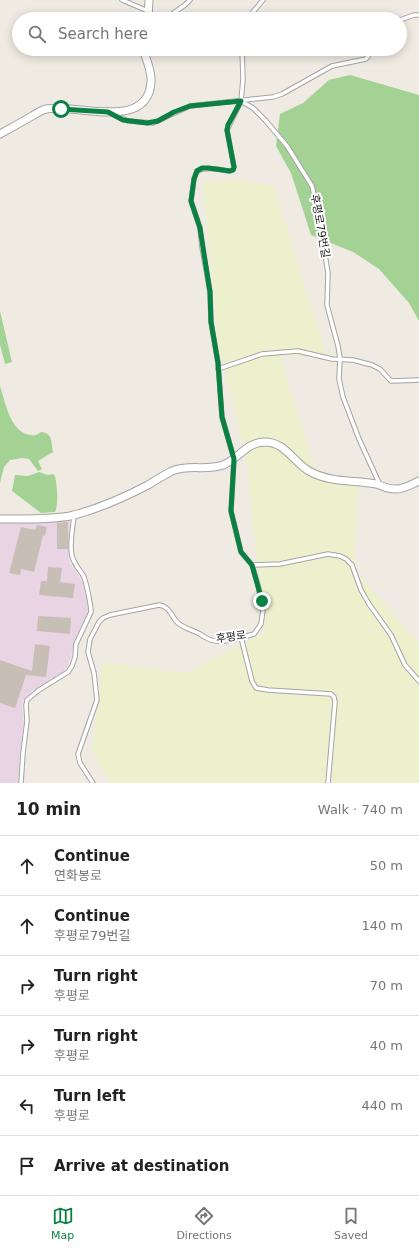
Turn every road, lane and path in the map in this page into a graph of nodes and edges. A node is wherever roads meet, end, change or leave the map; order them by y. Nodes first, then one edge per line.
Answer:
1 (122, 0) edge
2 (149, 0) edge
3 (190, 0) edge
4 (263, 0) edge
5 (143, 12) edge
6 (148, 12) edge
7 (176, 12) edge
8 (253, 12) edge
9 (419, 15) edge
10 (407, 18) edge
11 (145, 56) edge
12 (242, 56) edge
13 (368, 56) edge
14 (241, 101) junction
15 (108, 112) junction
16 (0, 134) edge
17 (340, 358) junction
18 (218, 369) junction
19 (419, 380) edge
20 (234, 459) junction
21 (419, 481) edge
22 (380, 485) junction
23 (74, 514) junction
24 (0, 519) edge
25 (252, 565) junction
26 (241, 637) junction
27 (419, 681) edge
28 (21, 783) edge
29 (93, 783) edge
30 (328, 783) edge

1 - 5 lane
2 - 6 street
3 - 7 lane
4 - 8 lane
9 - 10 lane
11 - 15 street
12 - 14 lane
13 - 14 lane
14 - 15 lane
14 - 17 lane, 후평로79번길
14 - 18 lane, 후평로
15 - 16 street
17 - 18 lane
17 - 19 lane
17 - 22 lane, 후평로79번길
18 - 20 lane, 후평로
20 - 22 street
20 - 23 street
20 - 25 lane, 후평로
21 - 22 street
23 - 24 street
23 - 28 lane
25 - 26 lane, 후평로
25 - 27 lane
26 - 29 lane, 후평로
26 - 30 lane

